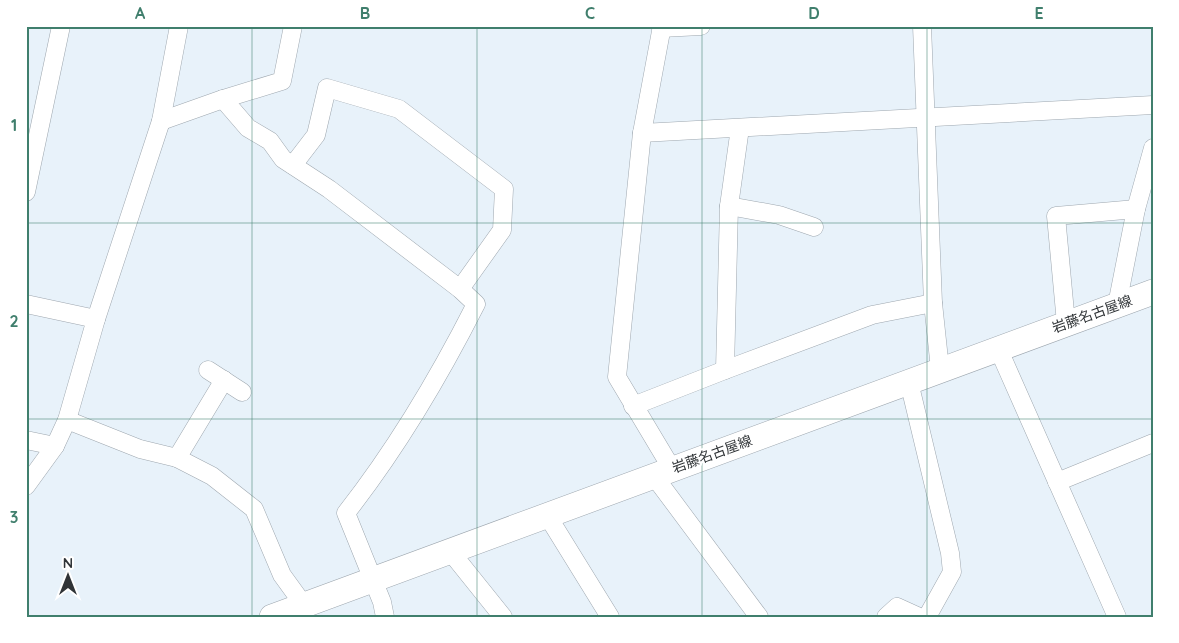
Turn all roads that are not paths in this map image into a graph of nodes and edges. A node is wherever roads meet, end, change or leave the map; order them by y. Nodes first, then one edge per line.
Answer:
1 (61, 26) edge
2 (178, 26) edge
3 (293, 26) edge
4 (701, 26) edge
5 (922, 26) edge
6 (661, 27) edge
7 (223, 99) junction
8 (1153, 105) edge
9 (926, 117) junction
10 (161, 121) junction
11 (740, 128) junction
12 (642, 132) junction
13 (1153, 148) edge
14 (293, 165) junction
15 (26, 192) edge
16 (728, 206) junction
17 (1136, 210) junction
18 (814, 227) dead end
19 (460, 289) junction
20 (1153, 292) edge
21 (933, 303) junction
22 (26, 304) edge
23 (1117, 305) junction
24 (96, 319) junction
25 (1066, 324) junction
26 (998, 348) junction
27 (940, 369) junction
28 (208, 370) dead end
29 (725, 370) junction
30 (224, 380) junction
31 (909, 382) junction
32 (242, 392) dead end
33 (633, 406) junction
34 (67, 420) junction
35 (26, 440) edge
36 (1153, 443) edge
37 (54, 446) junction
38 (177, 458) junction
39 (663, 473) junction
40 (1057, 482) junction
41 (26, 486) edge
42 (546, 515) junction
43 (450, 551) junction
44 (372, 579) junction
45 (303, 604) junction
46 (272, 617) edge
47 (385, 617) edge
48 (502, 617) edge
49 (610, 617) edge
50 (759, 617) edge
51 (886, 617) edge
52 (919, 617) edge
53 (927, 617) edge
54 (1117, 617) edge

1 - 15 street
2 - 10 street
3 - 7 street
4 - 6 street
5 - 9 street
6 - 12 street
7 - 10 street
7 - 14 street
8 - 9 street
9 - 11 street
9 - 21 street
10 - 24 street
11 - 12 street
11 - 16 street
12 - 33 street
13 - 17 street
14 - 19 street
14 - 19 street
16 - 18 street
16 - 29 street
17 - 23 street
17 - 25 street
19 - 44 street
20 - 23 main road, 岩藤名古屋線
21 - 27 street
21 - 29 street
22 - 24 street
23 - 25 main road, 岩藤名古屋線
24 - 34 street
25 - 26 main road, 岩藤名古屋線
26 - 27 main road, 岩藤名古屋線
26 - 40 street
27 - 31 main road, 岩藤名古屋線
28 - 30 street
29 - 33 street
30 - 32 street
30 - 38 street
31 - 39 main road, 岩藤名古屋線
31 - 53 street
33 - 39 street
34 - 37 street
34 - 38 street
35 - 37 street
36 - 40 street
37 - 41 street
38 - 45 street
39 - 42 main road, 岩藤名古屋線
39 - 50 street
40 - 54 street
42 - 43 main road, 岩藤名古屋線
42 - 49 street
43 - 44 main road, 岩藤名古屋線
43 - 48 street
44 - 45 main road, 岩藤名古屋線
44 - 47 street
45 - 46 main road, 岩藤名古屋線
51 - 52 street

